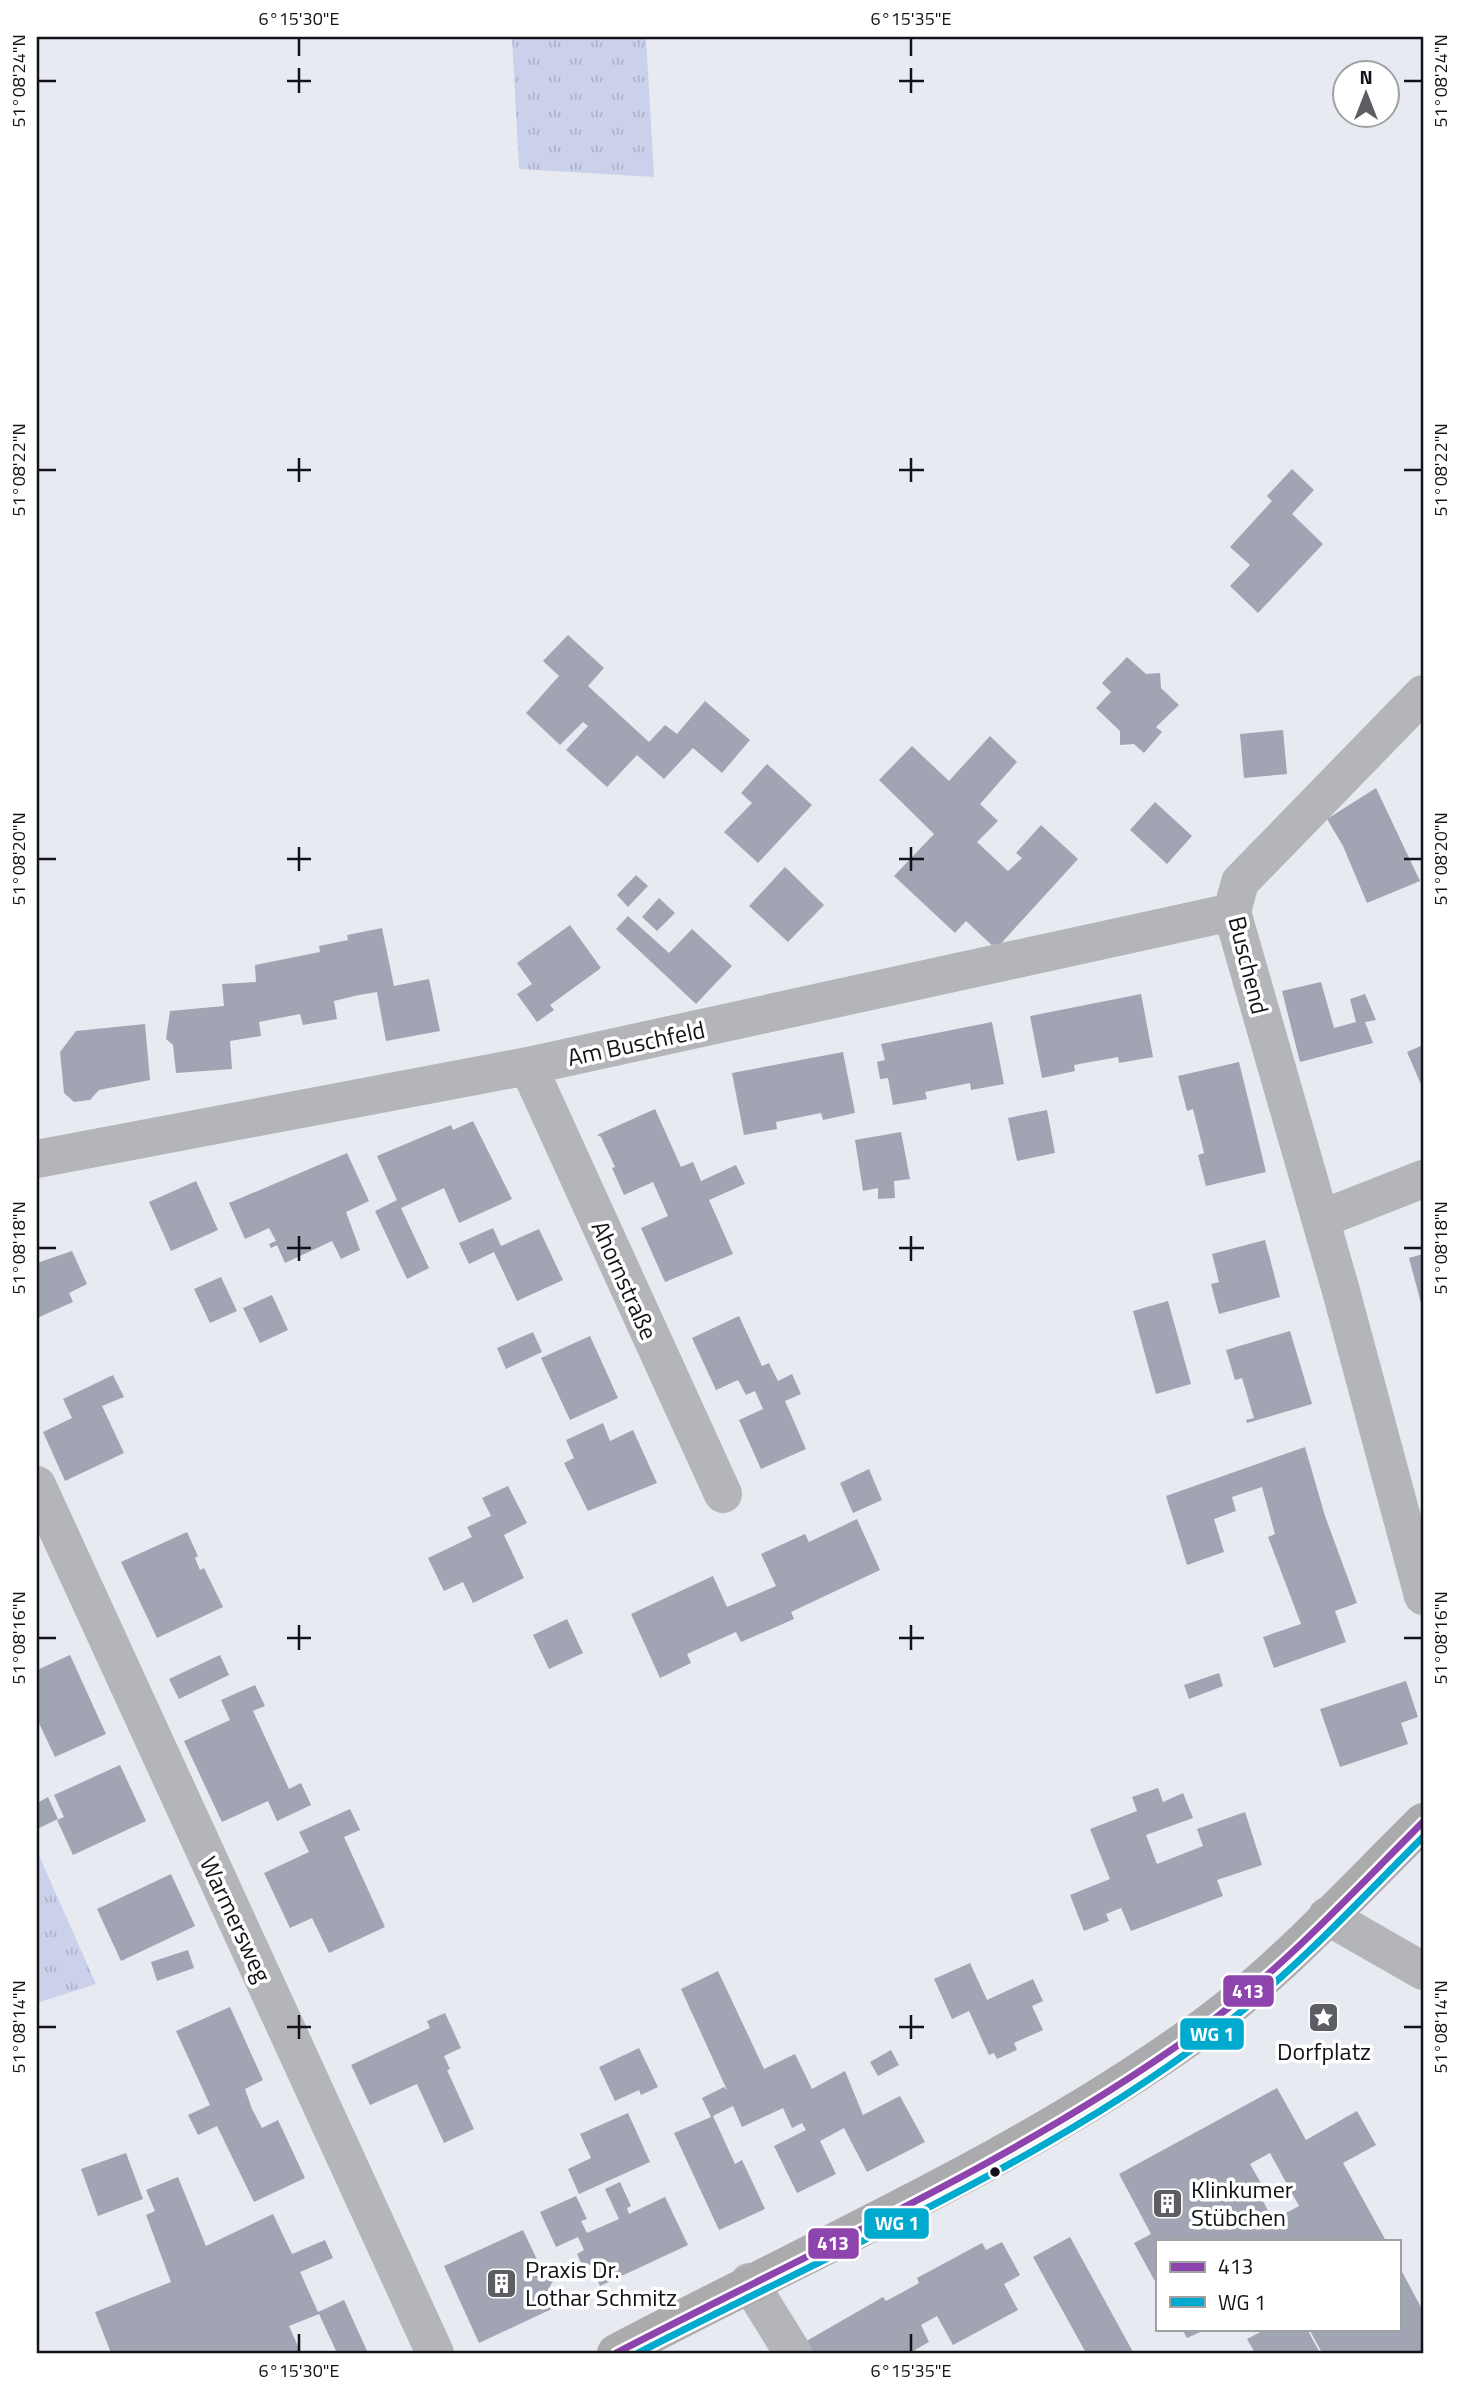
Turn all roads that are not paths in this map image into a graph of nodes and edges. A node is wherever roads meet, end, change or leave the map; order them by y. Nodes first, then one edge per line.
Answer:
1 (1423, 694) edge
2 (1232, 912) junction
3 (528, 1066) junction
4 (37, 1159) edge
5 (1423, 1179) edge
6 (1321, 1219) junction
7 (37, 1485) edge
8 (723, 1494) dead end
9 (1423, 1596) edge
10 (1423, 1822) edge
11 (1327, 1916) junction
12 (1423, 1971) edge
13 (749, 2282) junction
14 (435, 2353) edge
15 (616, 2353) edge
16 (793, 2353) edge

1 - 2 street, Buschend
2 - 3 street, Am Buschfeld
2 - 6 street, Buschend
3 - 4 street, Am Buschfeld
3 - 8 street, Ahornstraße
5 - 6 street
6 - 9 street, Buschend
7 - 14 street, Warmersweg
10 - 11 main road
11 - 12 street
11 - 13 main road
13 - 15 main road
13 - 16 street

